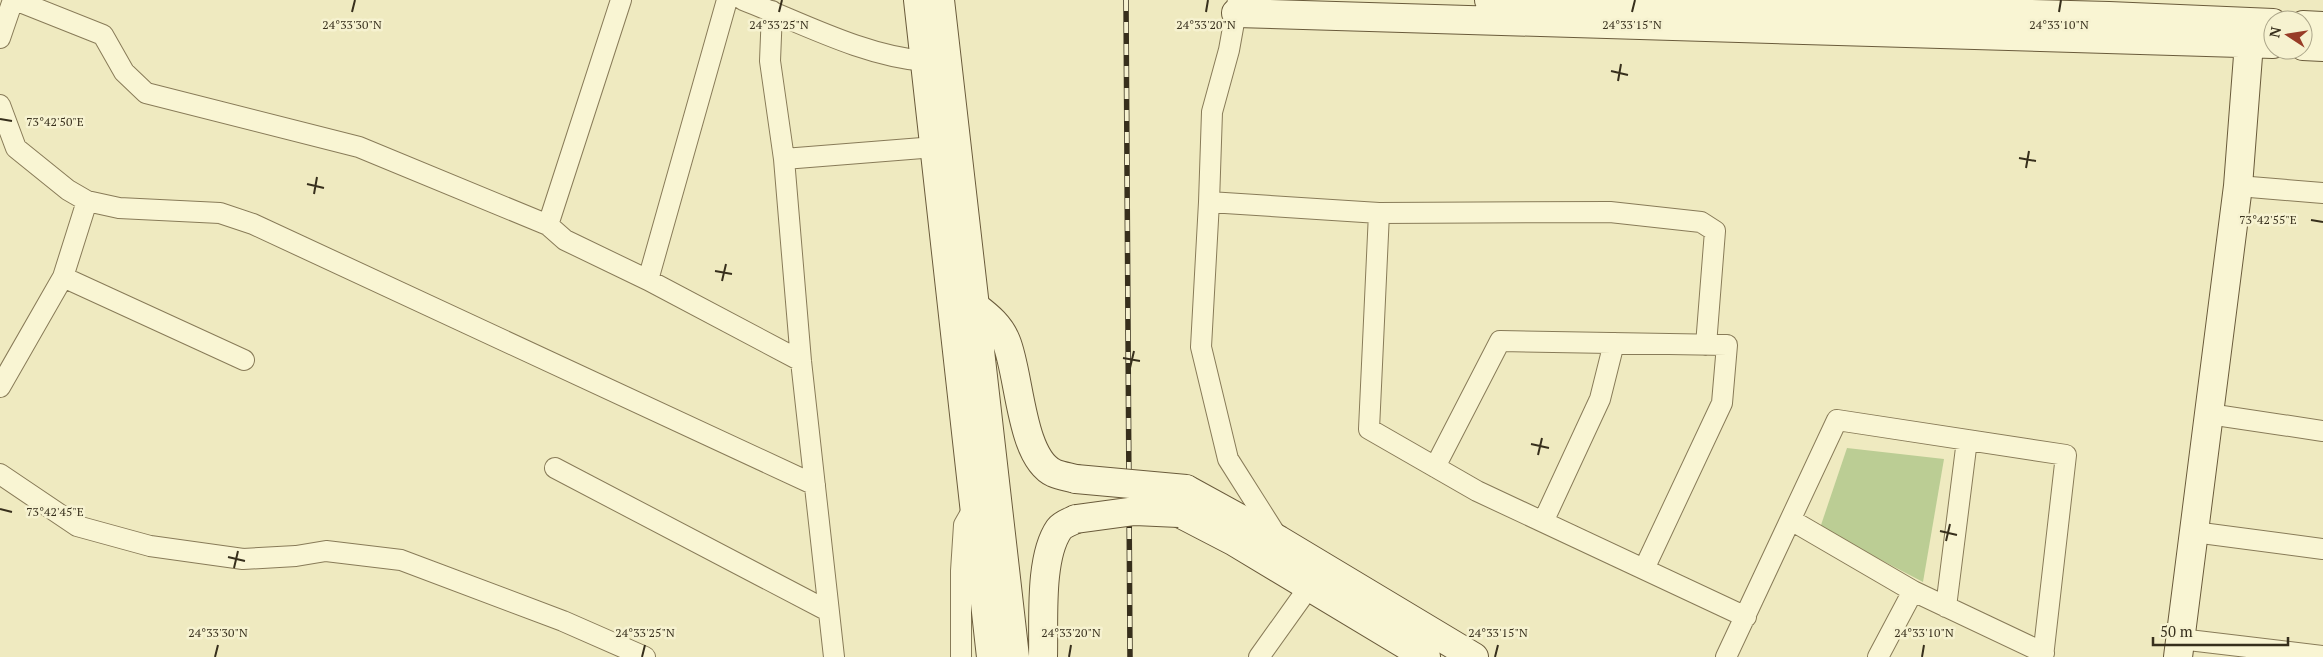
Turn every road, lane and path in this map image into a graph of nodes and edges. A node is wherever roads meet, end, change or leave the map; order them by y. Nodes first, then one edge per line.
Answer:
1 (14, 0) edge
2 (621, 0) edge
3 (727, 0) edge
4 (742, 0) edge
5 (918, 0) edge
6 (940, 0) edge
7 (1489, 0) edge
8 (1237, 6) edge
9 (772, 11) junction
10 (2263, 23) edge
11 (0, 38) edge
12 (2261, 44) edge
13 (925, 60) junction
14 (0, 106) edge
15 (935, 148) junction
16 (784, 159) junction
17 (2238, 186) junction
18 (2323, 193) edge
19 (87, 201) junction
20 (1209, 202) junction
21 (1379, 213) junction
22 (548, 224) junction
23 (63, 277) junction
24 (648, 280) junction
25 (976, 307) junction
26 (1614, 343) junction
27 (1706, 345) junction
28 (244, 360) dead end
29 (800, 361) junction
30 (0, 387) edge
31 (2209, 414) junction
32 (2323, 431) edge
33 (1967, 440) junction
34 (1435, 467) junction
35 (555, 468) dead end
36 (0, 474) edge
37 (815, 485) junction
38 (1182, 501) junction
39 (975, 505) junction
40 (1791, 520) junction
41 (1543, 522) junction
42 (2194, 532) junction
43 (1279, 540) junction
44 (2323, 549) edge
45 (1644, 569) junction
46 (1309, 587) junction
47 (1913, 591) junction
48 (1946, 607) junction
49 (828, 611) junction
50 (1746, 617) junction
51 (2179, 648) edge
52 (2043, 655) edge
53 (2323, 656) edge
54 (645, 657) edge
55 (834, 657) edge
56 (961, 657) edge
57 (991, 657) edge
58 (1015, 657) edge
59 (1042, 657) edge
60 (1259, 657) edge
61 (1426, 657) edge
62 (1474, 657) edge
63 (1726, 657) edge
64 (1878, 657) edge

1 - 11 street
1 - 22 street
2 - 22 street
3 - 24 street
4 - 9 street
5 - 13 street
6 - 25 street
7 - 10 street
8 - 12 street
8 - 20 street
9 - 13 street
9 - 16 street
12 - 17 street
13 - 15 street
14 - 19 street
15 - 16 street
15 - 39 street
16 - 29 street
17 - 18 street
17 - 31 street
19 - 23 street
19 - 37 street
20 - 21 street
20 - 43 street
21 - 27 street
21 - 34 street
22 - 24 street
23 - 28 street
23 - 30 street
24 - 29 street
25 - 38 street, bridge
25 - 58 street
26 - 27 street
26 - 34 street
26 - 41 street
27 - 45 street
29 - 37 street
31 - 32 street
31 - 42 street
33 - 40 street
33 - 48 street
33 - 52 street
34 - 41 street
35 - 49 street
36 - 54 street
37 - 49 street
38 - 43 street
38 - 46 street
38 - 59 street, bridge
39 - 56 street
39 - 57 street
40 - 47 street
40 - 50 street
41 - 45 street
42 - 44 street
42 - 51 street
43 - 62 street
45 - 50 street
46 - 60 street
46 - 61 street
47 - 48 street
47 - 64 street
48 - 52 street
49 - 55 street
50 - 63 street
51 - 53 street

